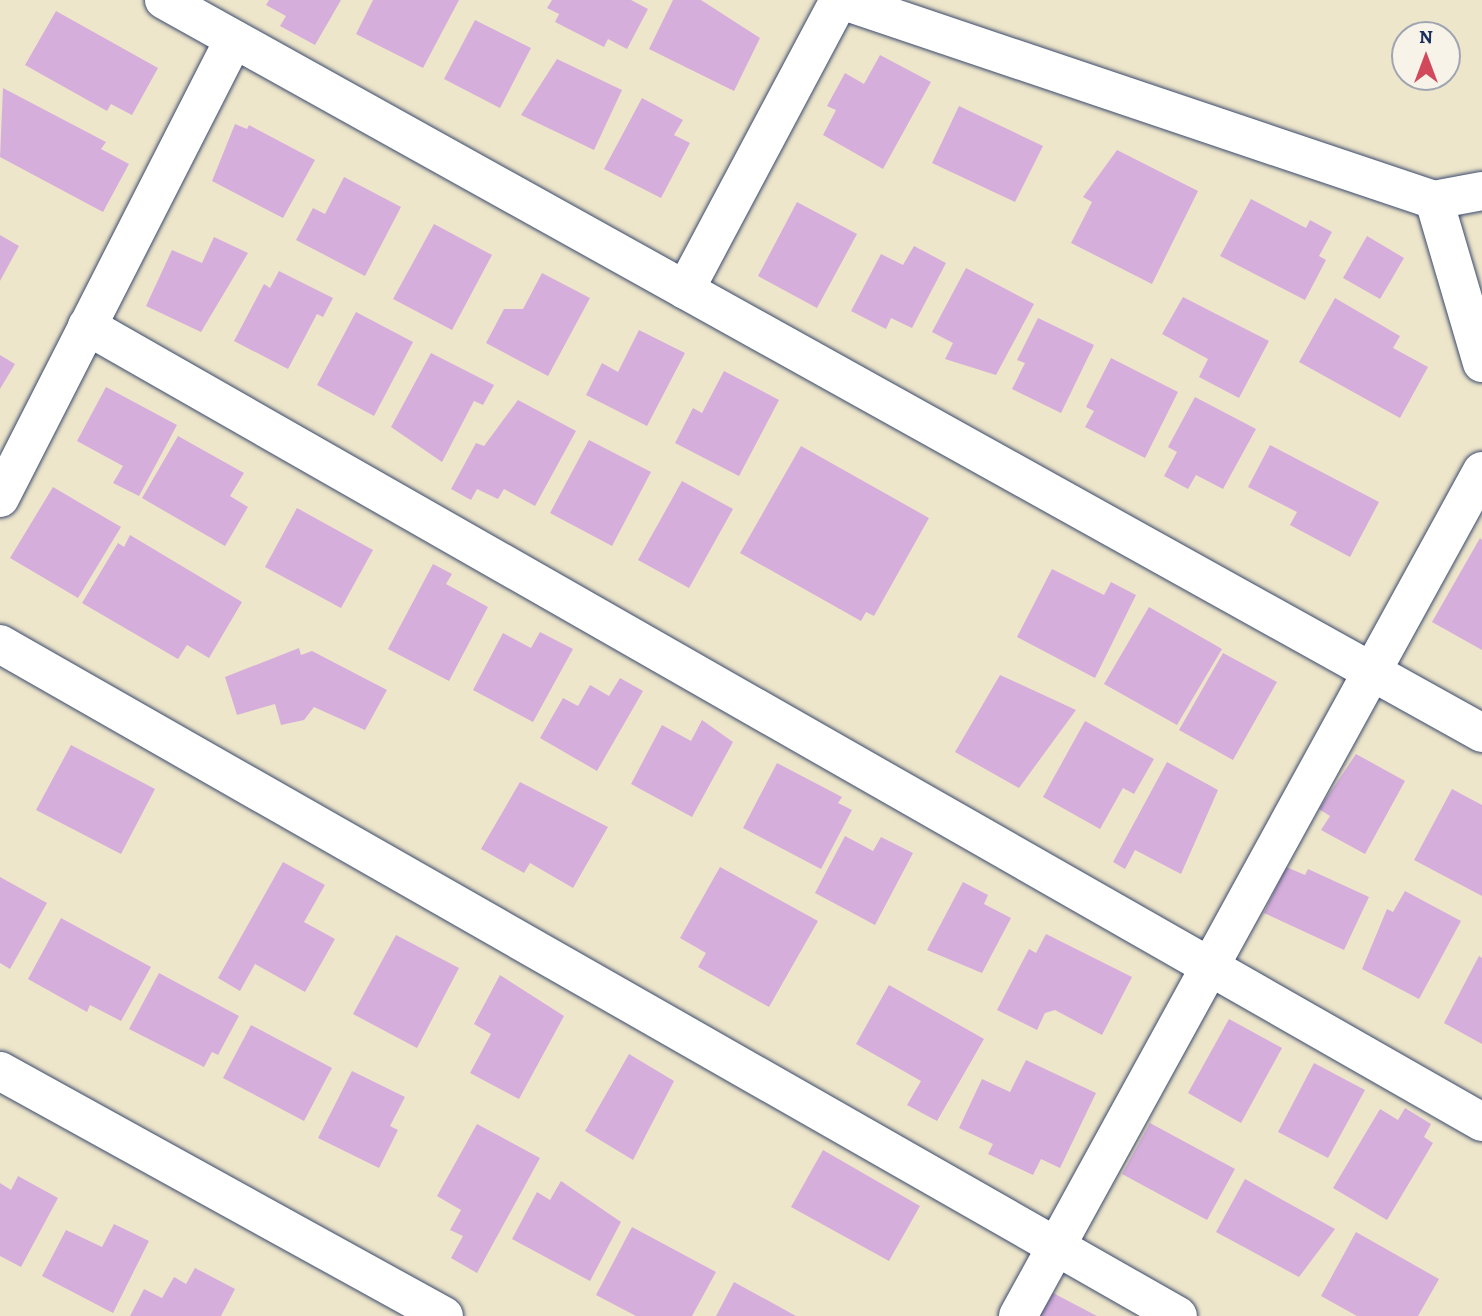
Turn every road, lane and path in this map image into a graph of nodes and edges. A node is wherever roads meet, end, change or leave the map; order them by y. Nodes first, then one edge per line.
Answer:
1 (164, 0) edge
2 (840, 0) edge
3 (234, 39) junction
4 (1482, 191) edge
5 (1434, 200) junction
6 (685, 290) junction
7 (87, 326) junction
8 (1482, 363) edge
9 (1482, 471) edge
10 (0, 498) edge
11 (0, 644) edge
12 (1373, 668) junction
13 (1482, 733) edge
14 (1211, 965) junction
15 (0, 1071) edge
16 (1482, 1122) edge
17 (1054, 1250) junction
18 (444, 1316) edge
19 (1018, 1316) edge
20 (1178, 1316) edge

1 - 3 street
2 - 5 street
2 - 6 street
3 - 6 street
3 - 7 street
4 - 5 street
5 - 8 street
6 - 12 street
7 - 10 street
7 - 14 street
9 - 12 street
11 - 17 street
12 - 13 street
12 - 14 street
14 - 16 street
14 - 17 street
15 - 18 street
17 - 19 street
17 - 20 street

